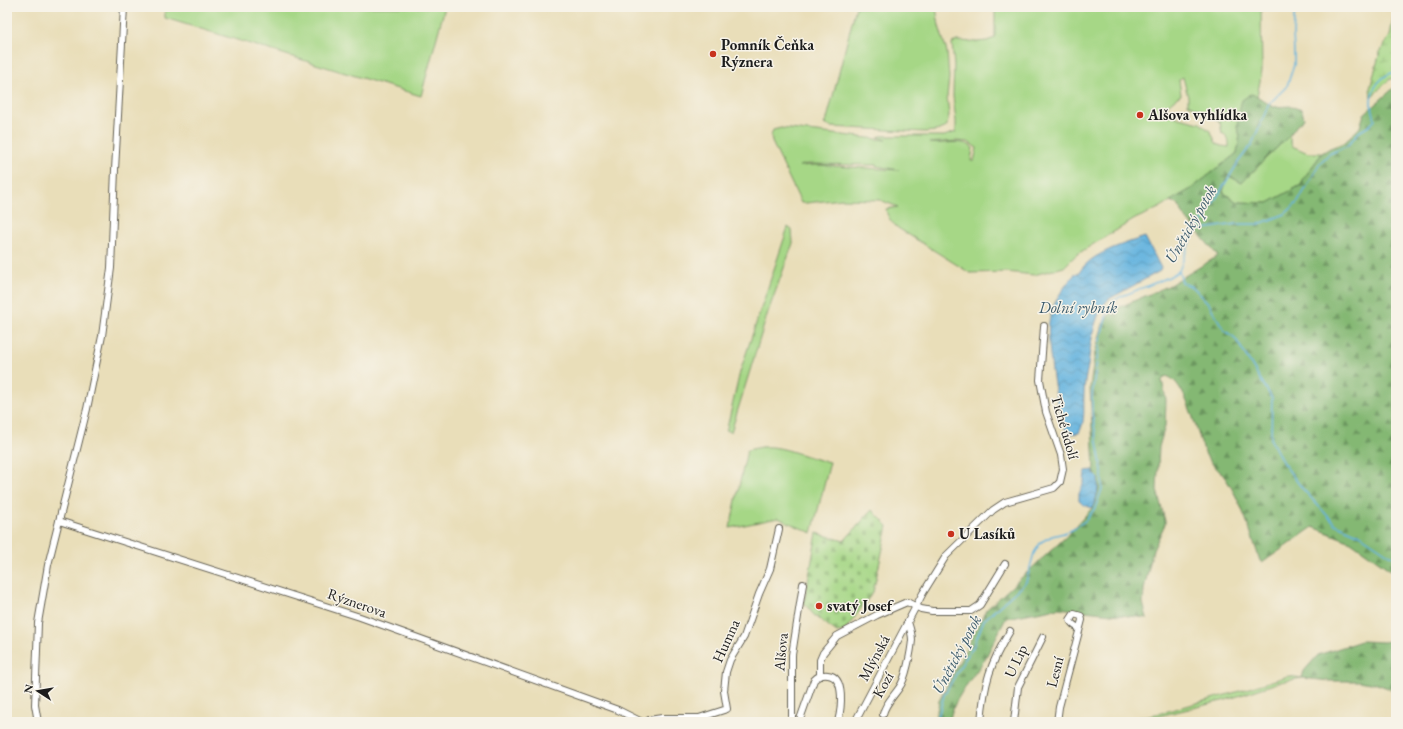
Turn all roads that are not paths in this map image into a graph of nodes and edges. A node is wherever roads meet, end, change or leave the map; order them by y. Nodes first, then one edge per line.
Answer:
1 (124, 7) edge
2 (1044, 326) dead end
3 (59, 521) junction
4 (779, 529) dead end
5 (1005, 564) dead end
6 (804, 584) dead end
7 (916, 606) junction
8 (908, 622) junction
9 (1080, 628) dead end
10 (1010, 631) dead end
11 (1043, 637) dead end
12 (820, 676) junction
13 (883, 714) dead end
14 (38, 722) edge
15 (642, 722) edge
16 (646, 722) edge
17 (794, 722) edge
18 (799, 722) edge
19 (838, 722) edge
20 (855, 722) edge
21 (981, 722) edge
22 (1014, 722) edge
23 (1057, 722) edge

1 - 3 street
2 - 7 street, Tiché údolí
3 - 14 street
3 - 15 street, Rýznerova
4 - 16 street, Humna
5 - 7 street
6 - 17 street, Alšova
7 - 8 street, Mlýnská
7 - 12 street
8 - 13 street, Kozí
8 - 20 street, Mlýnská
9 - 23 street, Lesní
10 - 21 street
11 - 22 street, U Lip
12 - 18 street
12 - 19 street

